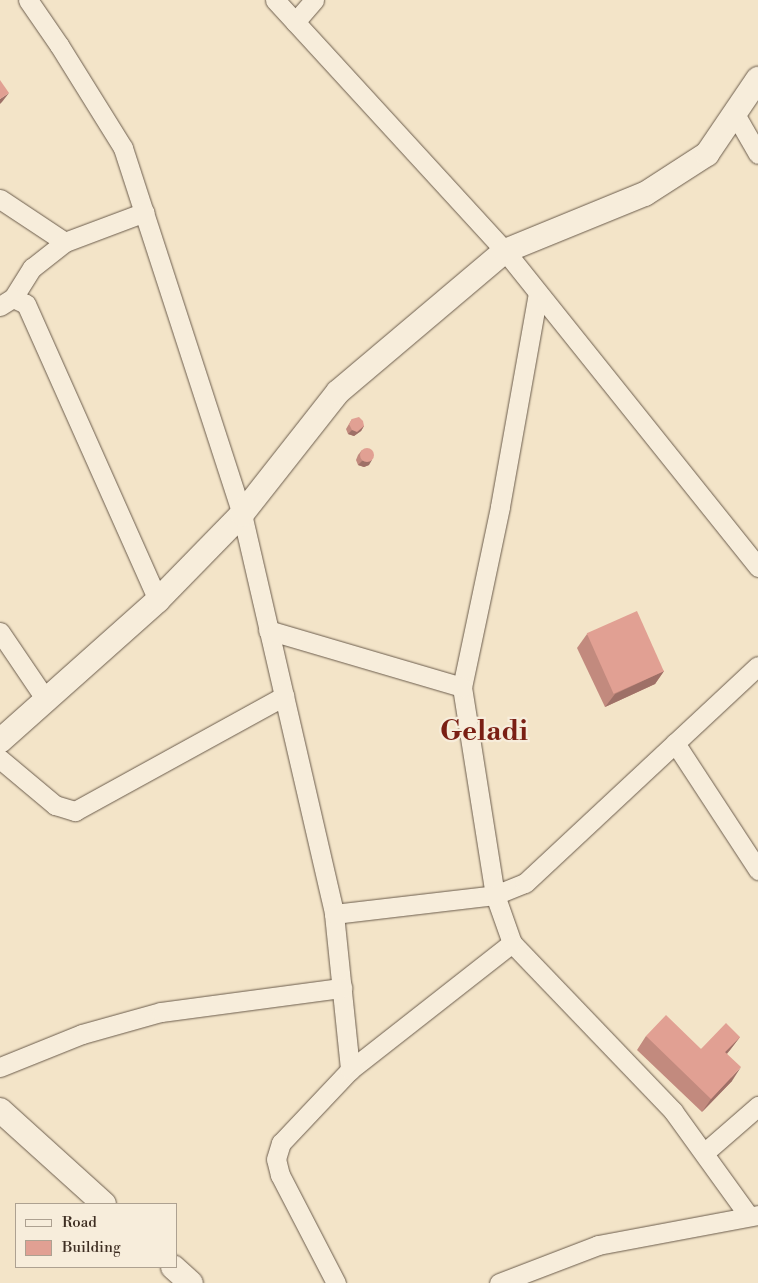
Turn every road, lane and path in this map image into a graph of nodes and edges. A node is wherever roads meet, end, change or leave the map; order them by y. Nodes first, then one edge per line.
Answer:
1 (28, 0) edge
2 (275, 0) edge
3 (314, 0) edge
4 (295, 22) junction
5 (758, 79) edge
6 (735, 114) junction
7 (758, 154) edge
8 (0, 199) edge
9 (144, 212) junction
10 (65, 242) junction
11 (505, 251) junction
12 (538, 293) junction
13 (6, 302) edge
14 (242, 514) junction
15 (758, 567) edge
16 (158, 600) junction
17 (268, 630) junction
18 (0, 632) edge
19 (758, 666) edge
20 (462, 687) junction
21 (284, 696) junction
22 (46, 700) junction
23 (0, 741) edge
24 (675, 743) junction
25 (0, 758) edge
26 (758, 870) edge
27 (495, 895) junction
28 (334, 914) junction
29 (512, 943) junction
30 (342, 988) junction
31 (0, 1067) edge
32 (350, 1070) junction
33 (758, 1106) edge
34 (0, 1110) edge
35 (704, 1153) junction
36 (103, 1203) edge
37 (753, 1215) edge
38 (174, 1268) edge
39 (191, 1283) edge
40 (336, 1283) edge
41 (499, 1283) edge

1 - 9 street
2 - 4 street
3 - 4 street
4 - 11 street
5 - 6 street
6 - 7 street
6 - 11 street
8 - 10 street
9 - 10 street
9 - 14 street
10 - 13 street
11 - 12 street
11 - 14 street
12 - 15 street
12 - 20 street
13 - 16 street
14 - 16 street
14 - 17 street
16 - 22 street
17 - 20 street
17 - 21 street
18 - 22 street
19 - 24 street
20 - 27 street
21 - 25 street
21 - 28 street
22 - 23 street
24 - 26 street
24 - 27 street
27 - 28 street
27 - 29 street
28 - 30 street
29 - 32 street
29 - 35 street
30 - 31 street
30 - 32 street
32 - 40 street
33 - 35 street
34 - 36 street
35 - 37 street
37 - 41 street
38 - 39 street

